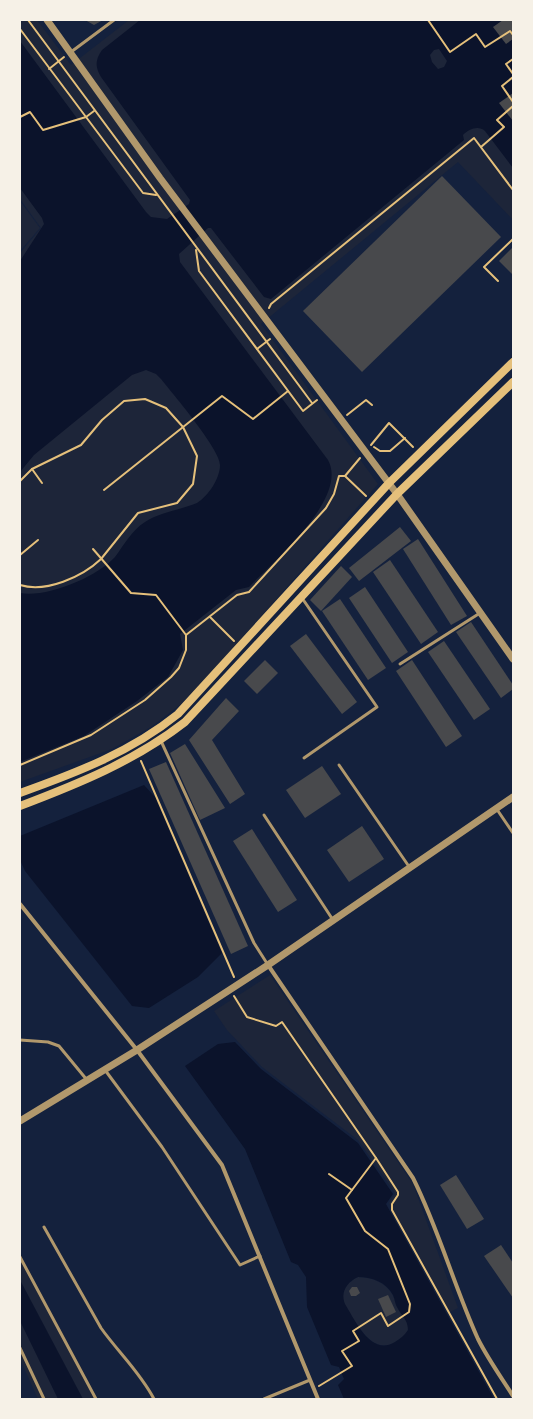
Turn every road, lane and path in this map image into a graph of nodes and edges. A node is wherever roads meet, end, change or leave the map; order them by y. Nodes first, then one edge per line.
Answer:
1 (28, 20) edge
2 (46, 20) edge
3 (114, 20) edge
4 (428, 20) edge
5 (20, 29) edge
6 (513, 35) edge
7 (70, 53) junction
8 (513, 59) edge
9 (58, 62) junction
10 (50, 68) junction
11 (513, 74) edge
12 (513, 77) edge
13 (513, 102) edge
14 (513, 106) edge
15 (94, 111) junction
16 (20, 117) edge
17 (86, 117) junction
18 (480, 147) junction
19 (513, 190) edge
20 (156, 195) junction
21 (513, 239) edge
22 (196, 248) junction
23 (498, 281) dead end
24 (270, 311) dead end
25 (276, 334) junction
26 (266, 342) junction
27 (257, 349) junction
28 (513, 362) edge
29 (513, 382) edge
30 (288, 391) junction
31 (322, 395) junction
32 (312, 404) junction
33 (372, 405) dead end
34 (348, 414) junction
35 (341, 420) junction
36 (353, 420) dead end
37 (183, 427) junction
38 (367, 438) dead end
39 (404, 438) junction
40 (371, 445) junction
41 (365, 452) junction
42 (420, 454) junction
43 (32, 470) junction
44 (345, 476) junction
45 (20, 481) edge
46 (42, 483) dead end
47 (389, 483) junction
48 (104, 490) dead end
49 (397, 494) junction
50 (372, 502) junction
51 (38, 540) dead end
52 (93, 549) dead end
53 (20, 555) edge
54 (101, 559) junction
55 (20, 585) edge
56 (302, 598) junction
57 (480, 613) junction
58 (210, 617) junction
59 (186, 635) junction
60 (240, 646) junction
61 (513, 659) edge
62 (400, 664) dead end
63 (161, 740) junction
64 (138, 754) junction
65 (304, 758) dead end
66 (20, 765) edge
67 (339, 765) dead end
68 (20, 793) edge
69 (513, 797) edge
70 (20, 806) edge
71 (496, 808) junction
72 (264, 815) dead end
73 (513, 833) edge
74 (410, 868) junction
75 (20, 904) edge
76 (334, 920) junction
77 (268, 965) junction
78 (238, 985) junction
79 (230, 990) junction
80 (20, 1040) edge
81 (137, 1050) junction
82 (105, 1070) junction
83 (87, 1080) junction
84 (20, 1121) edge
85 (376, 1158) junction
86 (329, 1174) dead end
87 (352, 1190) junction
88 (44, 1227) dead end
89 (260, 1256) junction
90 (20, 1257) edge
91 (20, 1348) edge
92 (310, 1380) junction
93 (314, 1389) junction
94 (513, 1396) edge
95 (44, 1399) edge
96 (96, 1399) edge
97 (154, 1399) edge
98 (264, 1399) edge
99 (318, 1399) edge
100 (497, 1399) edge

1 - 9 path
2 - 7 street
3 - 7 lane
4 - 6 path
5 - 10 path
7 - 9 path
7 - 25 street
8 - 11 path
9 - 10 path
9 - 15 path
10 - 17 path
12 - 13 path
14 - 18 path
15 - 17 path
15 - 20 path
16 - 17 path
17 - 20 path
18 - 19 path
18 - 24 path
20 - 22 path
21 - 23 path
22 - 26 path
22 - 27 path
25 - 26 path
25 - 31 street
26 - 27 path
26 - 32 path
27 - 30 path
28 - 42 main road
29 - 49 main road
30 - 32 path
30 - 37 path
31 - 32 path
31 - 35 street
33 - 34 path
34 - 35 path
34 - 36 path
35 - 41 street
37 - 43 path
37 - 48 path
37 - 54 path
38 - 40 path
39 - 40 path
39 - 40 path
39 - 42 path
40 - 41 path
41 - 44 path
41 - 47 street
42 - 47 main road
43 - 45 path
43 - 46 path
44 - 50 path
44 - 58 path
47 - 49 street
47 - 50 main road
49 - 56 main road
49 - 57 street
50 - 60 main road
51 - 53 path
52 - 54 path
54 - 55 path
54 - 59 path
56 - 63 main road
56 - 65 lane
57 - 61 street
57 - 62 lane
58 - 59 path
58 - 60 path
59 - 66 path
60 - 68 main road
63 - 64 main road
63 - 77 lane
64 - 70 main road
64 - 78 path
67 - 74 lane
69 - 71 street
71 - 73 lane
71 - 74 street
72 - 76 lane
74 - 76 street
75 - 81 street
76 - 77 street
77 - 78 street
77 - 94 street
78 - 79 street
79 - 81 street
79 - 85 path
80 - 83 lane
81 - 82 street
81 - 89 street
82 - 83 street
82 - 89 lane
83 - 84 street
85 - 87 path
85 - 100 path
86 - 87 path
87 - 93 path
88 - 97 lane
89 - 92 street
90 - 96 lane
91 - 95 lane
92 - 93 street
92 - 98 lane
93 - 99 street

